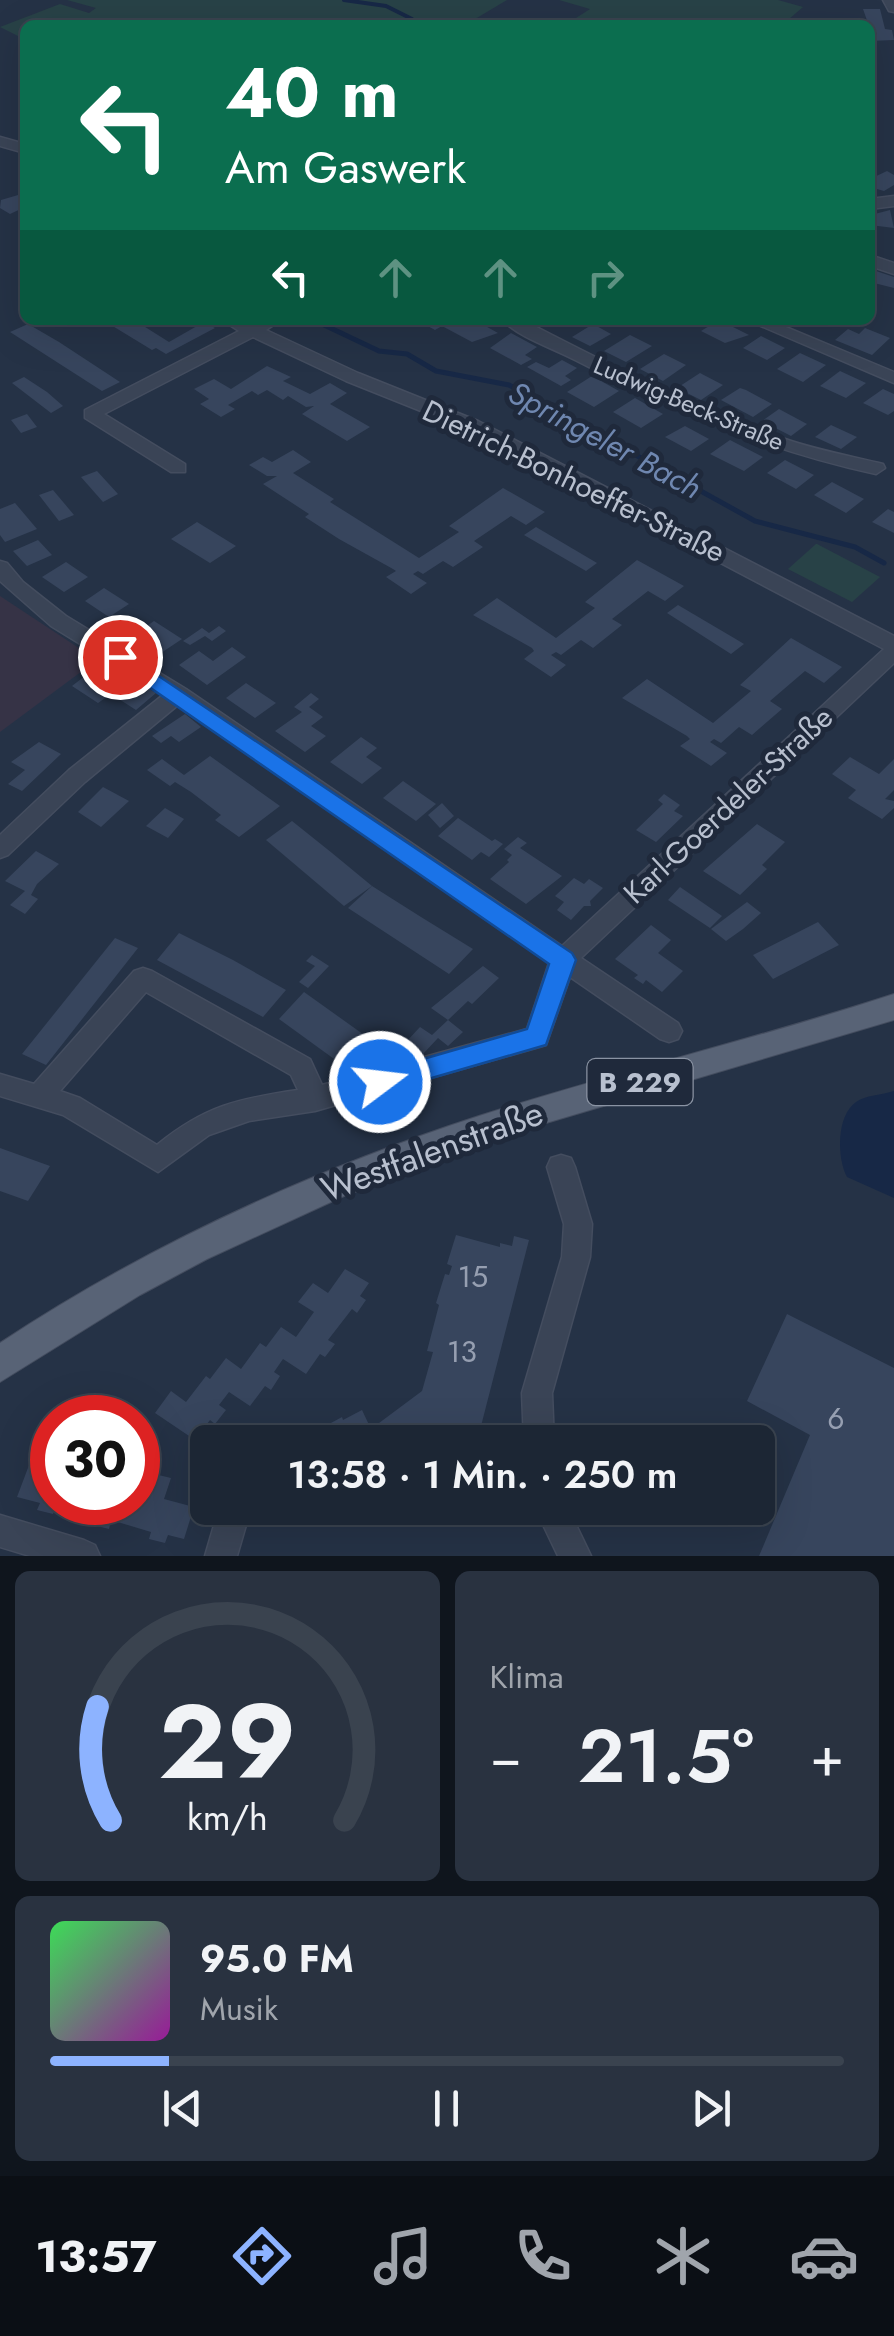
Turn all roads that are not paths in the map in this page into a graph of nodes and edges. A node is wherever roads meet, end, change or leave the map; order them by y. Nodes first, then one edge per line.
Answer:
1 (889, 0) edge
2 (894, 8) edge
3 (238, 325) edge
4 (520, 325) edge
5 (768, 325) edge
6 (894, 378) edge
7 (178, 468) dead end
8 (876, 468) dead end
9 (0, 568) edge
10 (894, 648) edge
11 (178, 694) junction
12 (0, 849) edge
13 (563, 960) junction
14 (894, 1007) edge
15 (669, 1031) dead end
16 (0, 1085) edge
17 (39, 1097) junction
18 (315, 1099) junction
19 (561, 1167) dead end
20 (0, 1364) edge
21 (538, 1425) edge
22 (230, 1525) edge
23 (559, 1525) edge
24 (0, 1531) edge
25 (84, 1556) edge
26 (221, 1556) edge
27 (574, 1556) edge

1 - 2 street
3 - 7 street
3 - 10 street, Dietrich-Bonhoeffer-Straße
4 - 8 street, Ludwig-Beck-Straße
5 - 6 street
9 - 11 street
10 - 13 street, Karl-Goerdeler-Straße
11 - 12 street
11 - 13 street
13 - 15 street
13 - 18 street
14 - 20 main road, Westfalenstraße / B 229
16 - 17 street
17 - 18 street
17 - 18 street
19 - 21 street
22 - 26 street
23 - 27 street
24 - 25 street

